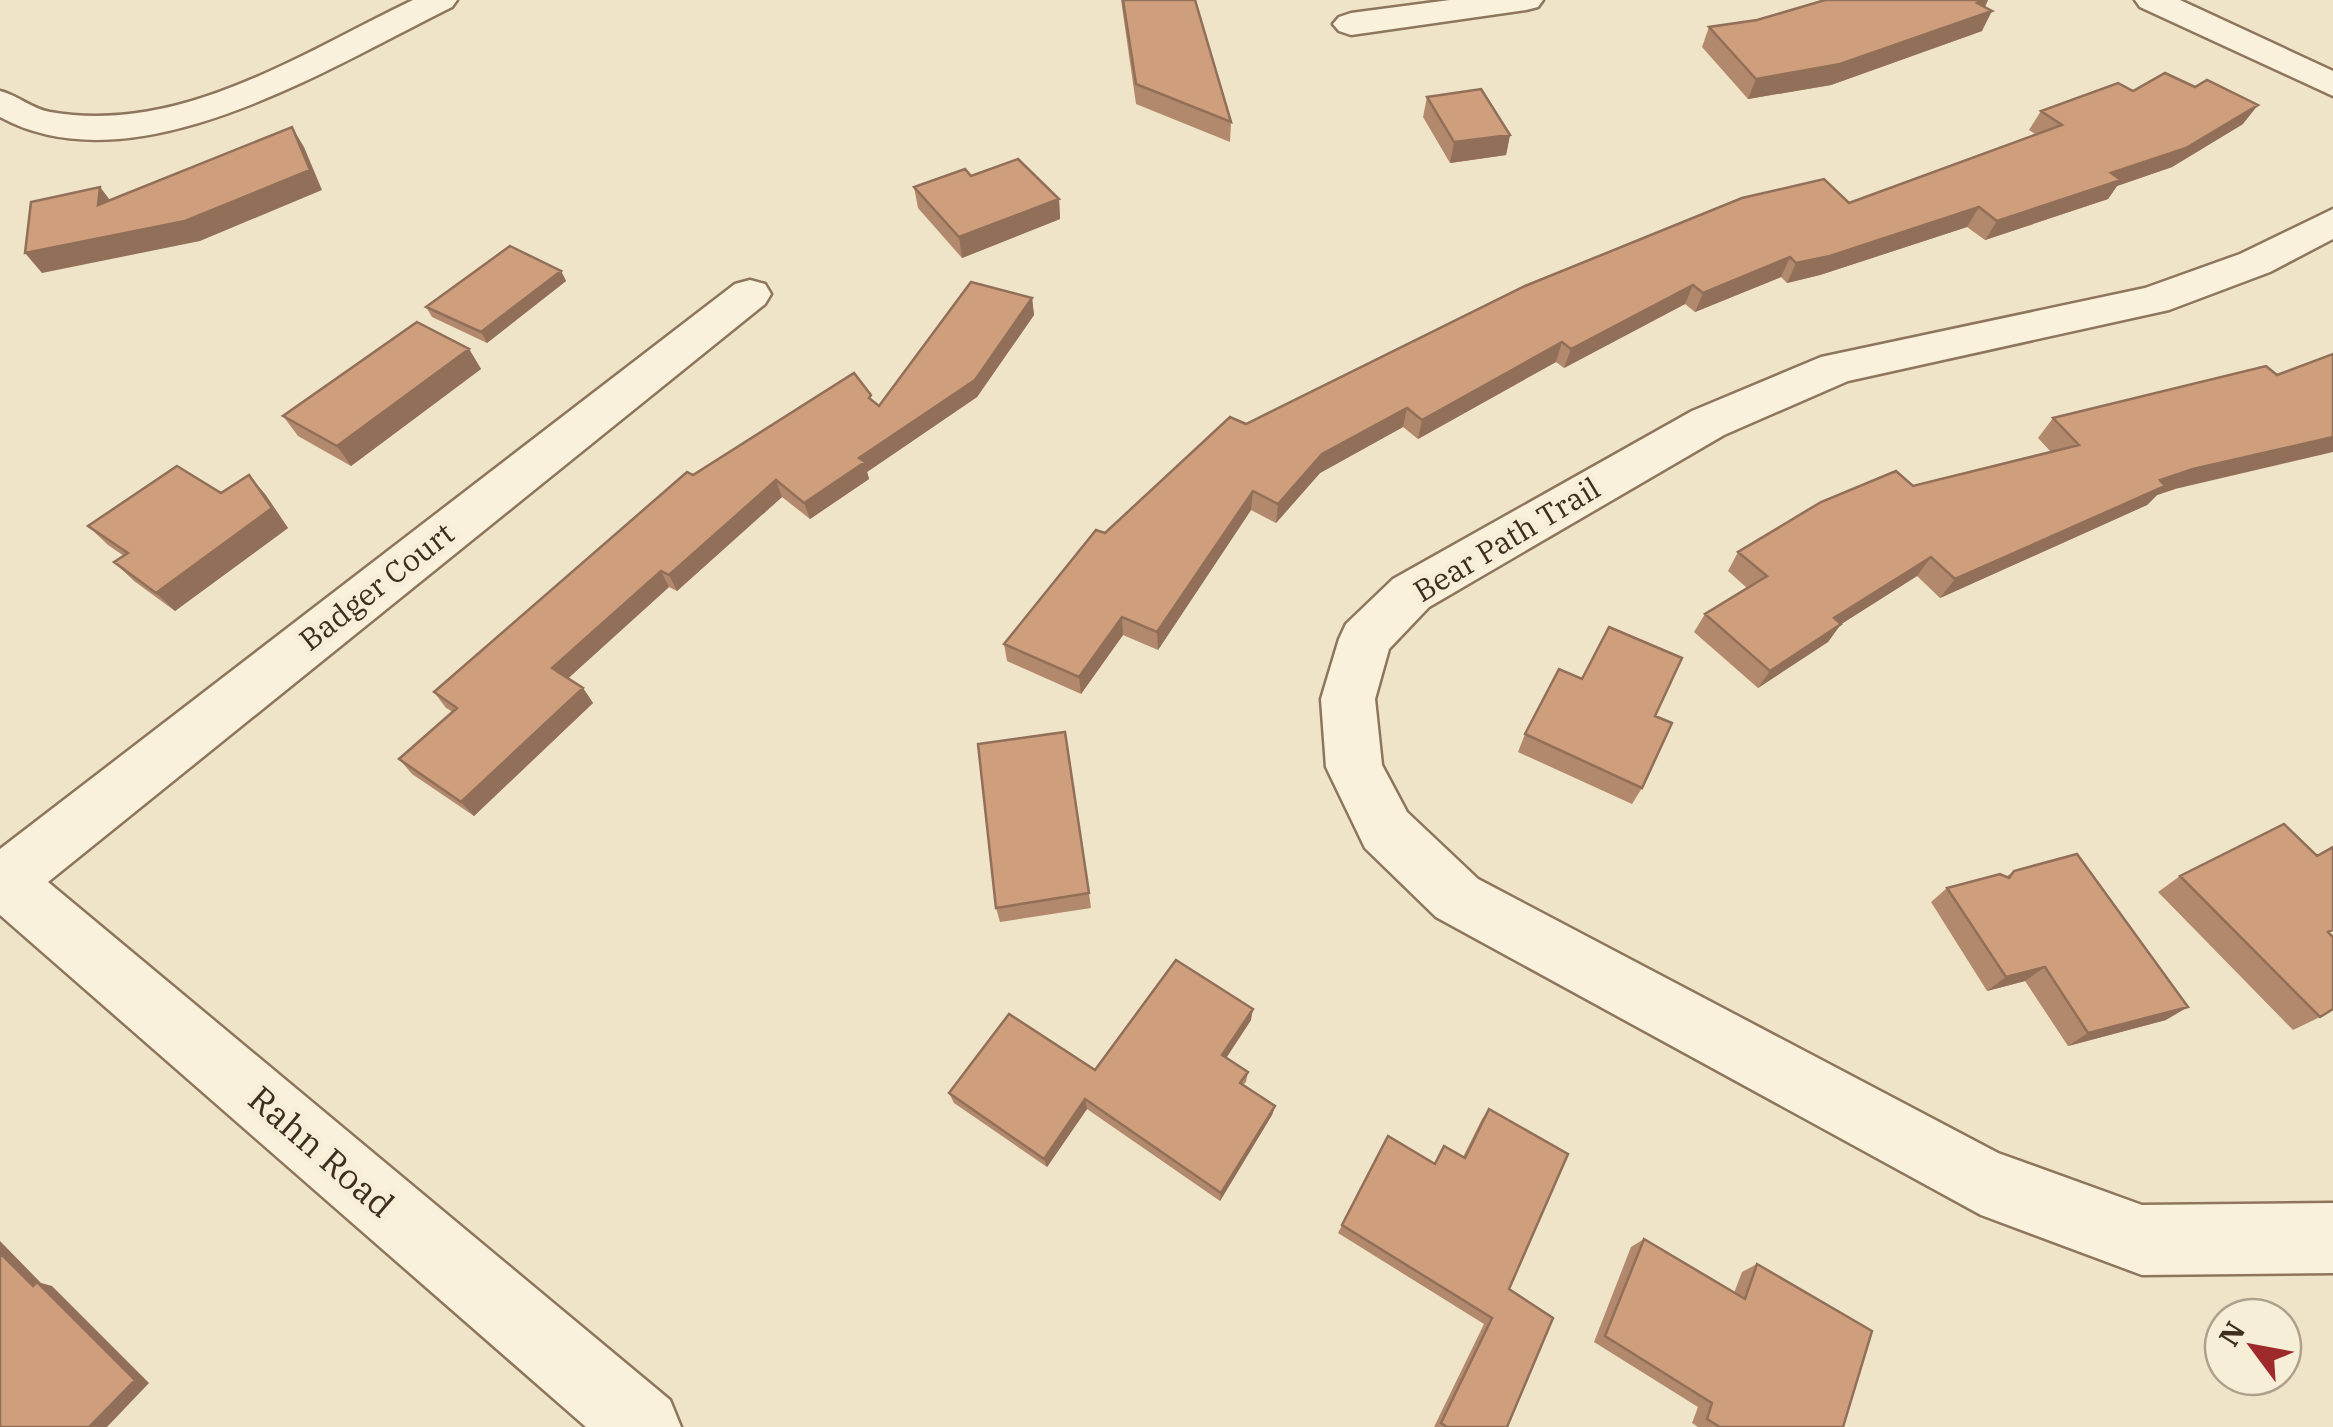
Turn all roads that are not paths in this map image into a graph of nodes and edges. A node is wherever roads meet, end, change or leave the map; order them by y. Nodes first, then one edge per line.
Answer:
1 (440, 0) edge
2 (1526, 0) edge
3 (2152, 0) edge
4 (1351, 24) dead end
5 (2333, 86) edge
6 (0, 102) edge
7 (2333, 222) edge
8 (750, 294) dead end
9 (2, 879) edge
10 (2333, 1238) edge
11 (643, 1427) edge

1 - 6 street
2 - 4 street
3 - 5 street
7 - 10 street, Bear Path Trail
8 - 9 street, Badger Court
9 - 11 street, Rahn Road

